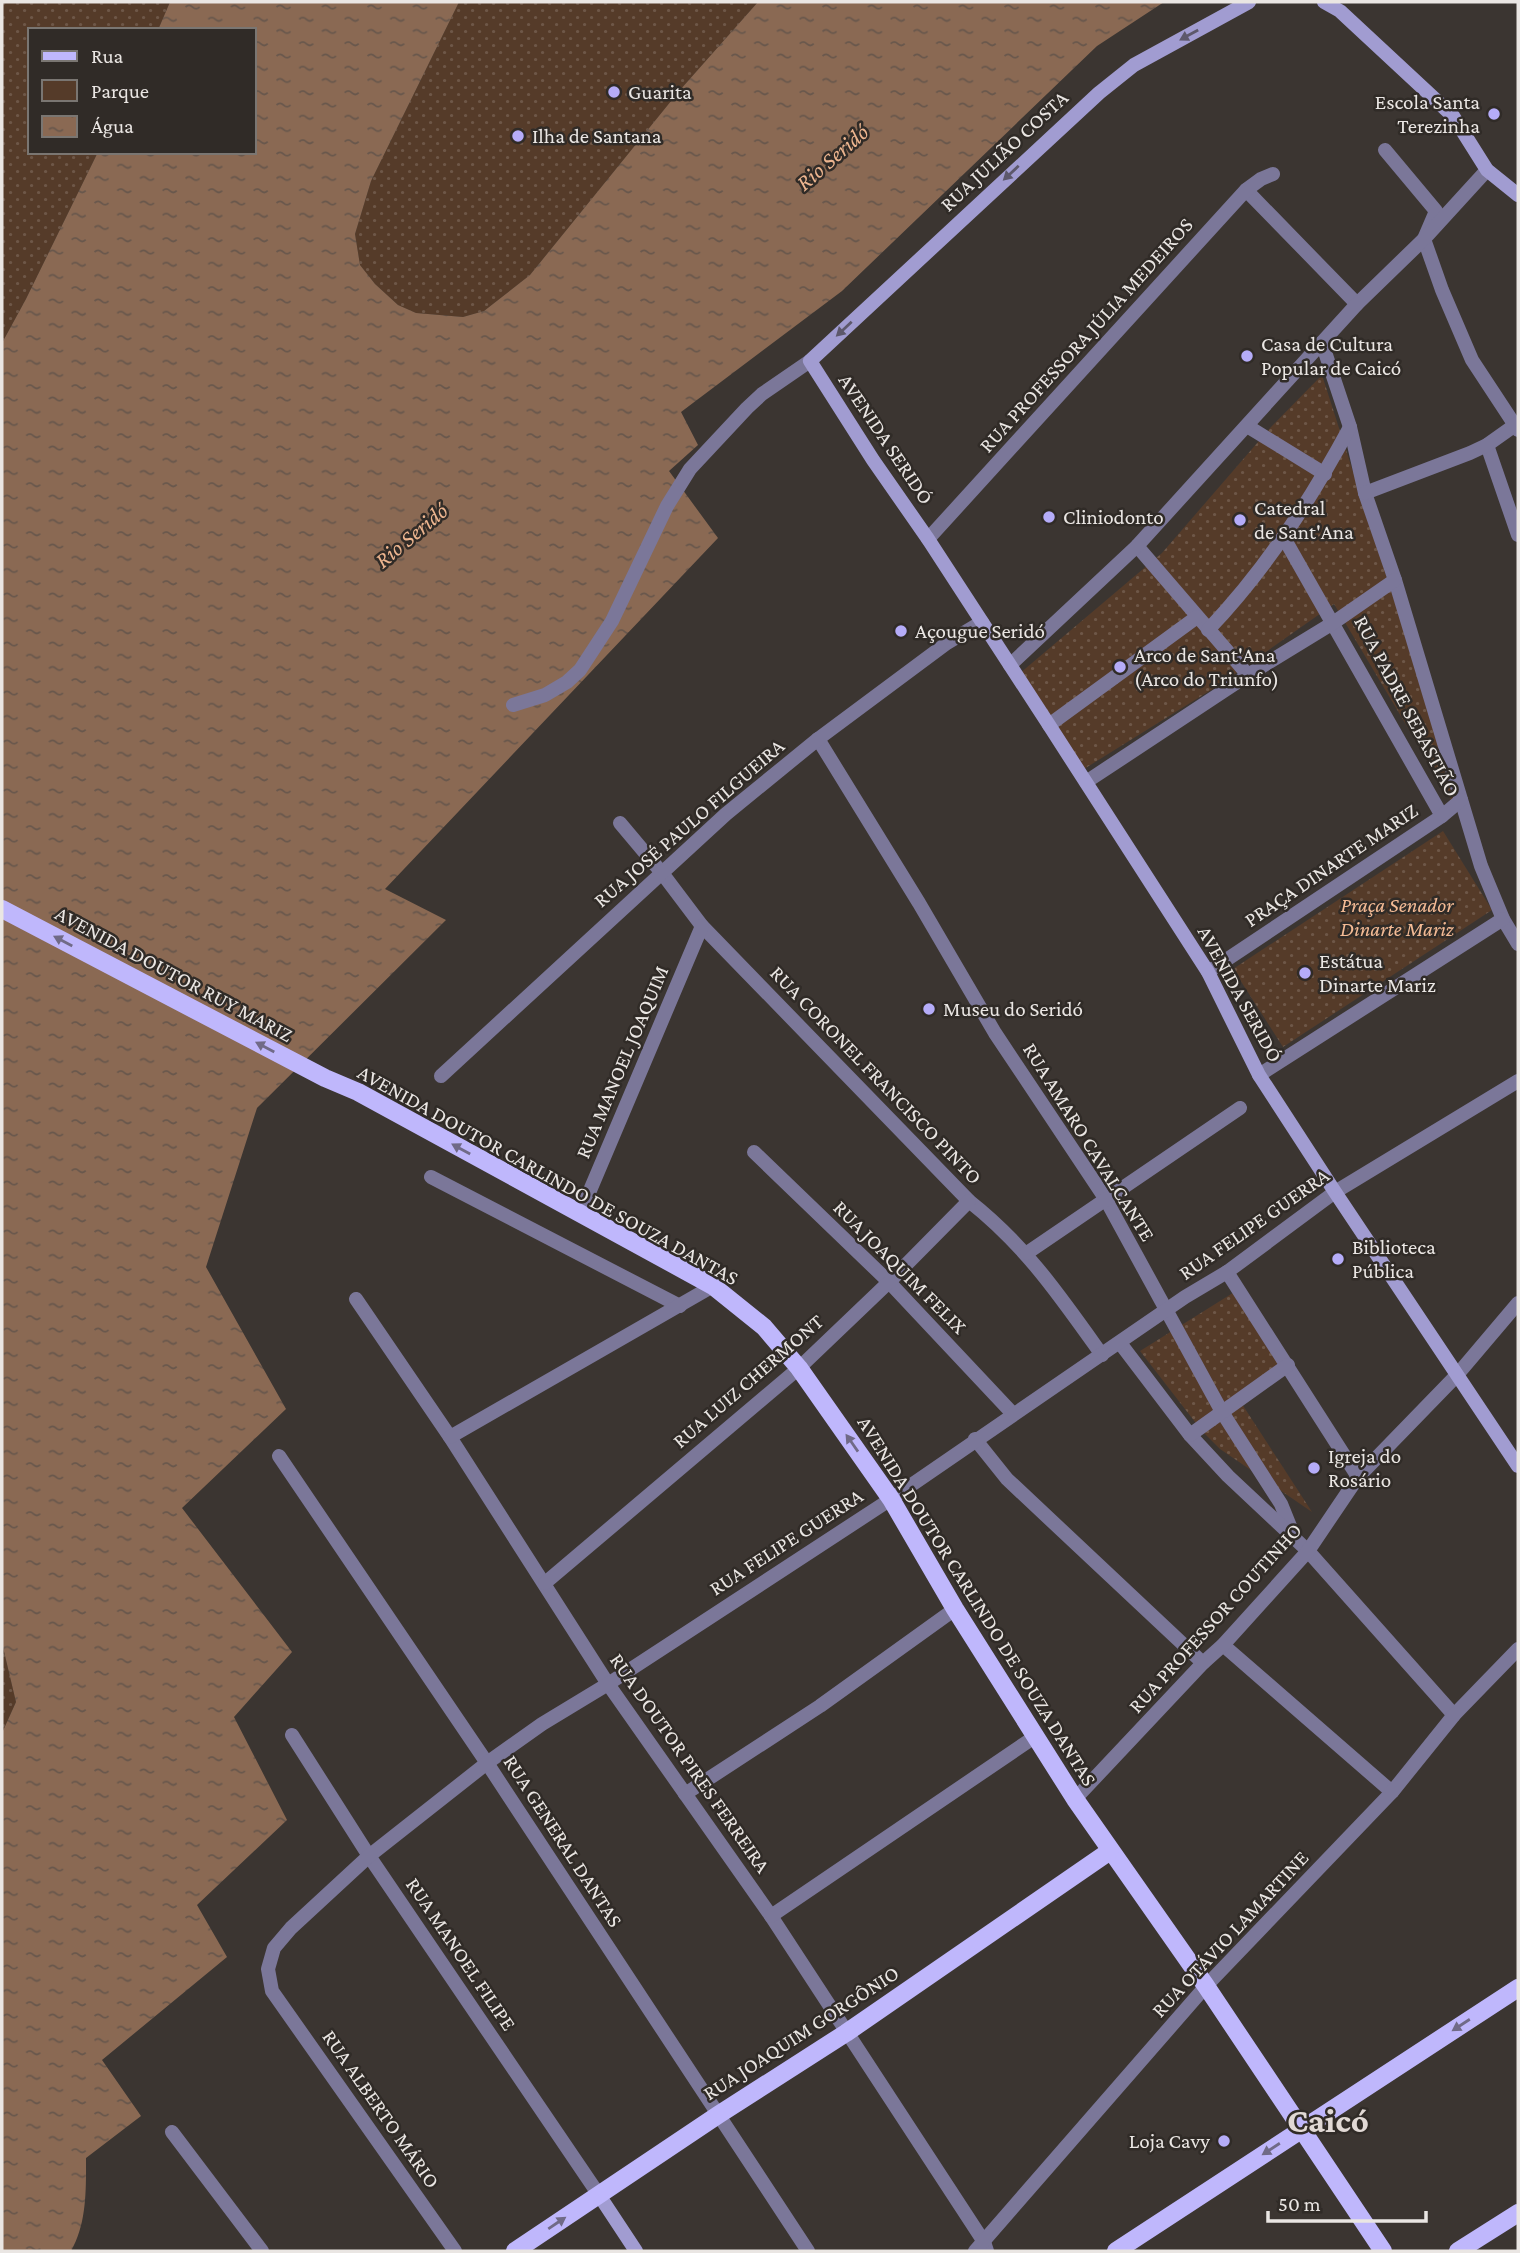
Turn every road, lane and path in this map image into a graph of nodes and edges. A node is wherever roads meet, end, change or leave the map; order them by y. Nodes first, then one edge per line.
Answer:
1 (1249, 2) edge
2 (1324, 2) edge
3 (1344, 7) edge
4 (1385, 150) dead end
5 (1487, 170) junction
6 (1273, 174) dead end
7 (1246, 190) junction
8 (1518, 195) edge
9 (1424, 239) junction
10 (1357, 304) junction
11 (1322, 343) junction
12 (810, 361) junction
13 (1247, 426) junction
14 (1517, 426) edge
15 (1350, 427) junction
16 (1487, 445) junction
17 (1325, 474) junction
18 (1365, 493) junction
19 (932, 535) junction
20 (1518, 535) edge
21 (1284, 538) junction
22 (1137, 546) junction
23 (1395, 580) junction
24 (1197, 617) junction
25 (982, 622) junction
26 (1333, 623) junction
27 (1208, 630) junction
28 (1010, 665) junction
29 (1248, 675) junction
30 (513, 705) dead end
31 (1049, 725) junction
32 (818, 739) junction
33 (1086, 782) junction
34 (1461, 800) junction
35 (1442, 816) junction
36 (621, 823) dead end
37 (662, 873) junction
38 (2, 909) edge
39 (1510, 925) edge
40 (702, 926) junction
41 (1518, 944) edge
42 (1208, 972) junction
43 (1259, 1074) junction
44 (441, 1076) dead end
45 (325, 1079) joint
46 (1518, 1081) edge
47 (1240, 1108) dead end
48 (754, 1152) dead end
49 (431, 1177) dead end
50 (1335, 1192) junction
51 (1105, 1198) junction
52 (970, 1200) junction
53 (580, 1214) junction
54 (1027, 1253) junction
55 (1227, 1272) junction
56 (889, 1282) junction
57 (713, 1286) junction
58 (356, 1299) dead end
59 (1518, 1303) edge
60 (680, 1306) junction
61 (1167, 1310) junction
62 (1120, 1343) junction
63 (1102, 1354) junction
64 (1288, 1365) junction
65 (799, 1368) junction
66 (1457, 1375) junction
67 (1222, 1412) junction
68 (1013, 1414) junction
69 (1190, 1435) junction
70 (450, 1437) junction
71 (975, 1439) junction
72 (279, 1456) dead end
73 (1518, 1466) edge
74 (1358, 1477) junction
75 (891, 1499) junction
76 (1294, 1536) junction
77 (1308, 1551) junction
78 (545, 1583) junction
79 (955, 1609) junction
80 (1223, 1645) junction
81 (1518, 1648) edge
82 (1203, 1663) junction
83 (608, 1684) junction
84 (1454, 1716) junction
85 (292, 1735) dead end
86 (1036, 1737) junction
87 (486, 1763) junction
88 (1392, 1792) junction
89 (684, 1794) junction
90 (1075, 1799) junction
91 (1110, 1851) junction
92 (369, 1856) junction
93 (771, 1916) junction
94 (1206, 1986) junction
95 (1518, 1988) edge
96 (272, 1991) joint
97 (846, 2033) junction
98 (718, 2115) junction
99 (1301, 2130) junction
100 (172, 2132) dead end
101 (599, 2195) junction
102 (1518, 2213) edge
103 (982, 2248) edge
104 (262, 2251) edge
105 (455, 2251) edge
106 (515, 2251) edge
107 (636, 2251) edge
108 (808, 2251) edge
109 (1116, 2251) edge
110 (1383, 2251) edge
111 (1458, 2251) edge

1 -> 12 main road, RUA JULIÃO COSTA
2 - 3 main road
3 - 5 main road
4 - 9 street
5 - 8 main road
5 - 9 street
6 - 7 street, RUA PROFESSORA JÚLIA MEDEIROS
7 - 10 street
7 - 19 street, RUA PROFESSORA JÚLIA MEDEIROS
9 - 10 street
9 - 14 street
10 - 11 street
11 - 13 street
11 - 15 street, RUA PADRE SEBASTIÃO
12 - 19 main road, AVENIDA SERIDÓ
12 - 30 street
13 - 17 street
13 - 22 street
14 - 16 street
15 - 17 street
15 - 18 street, RUA PADRE SEBASTIÃO
16 - 18 street
16 - 20 street
17 - 21 street
18 - 23 street, RUA PADRE SEBASTIÃO
19 - 25 main road, AVENIDA SERIDÓ
21 - 26 street
21 - 27 street
22 - 24 street
22 - 28 street
23 - 26 street, RUA PADRE SEBASTIÃO
23 - 34 street, RUA PADRE SEBASTIÃO
24 - 27 street
24 - 31 street
25 - 28 main road, AVENIDA SERIDÓ
25 - 32 street, RUA JOSÉ PAULO FILGUEIRA
26 - 29 street
26 - 35 street, RUA PADRE SEBASTIÃO
27 - 29 street
28 - 31 main road, AVENIDA SERIDÓ
29 - 33 street
31 - 33 main road, AVENIDA SERIDÓ
32 - 37 street, RUA JOSÉ PAULO FILGUEIRA
32 - 51 street, RUA AMARO CAVALCANTE
33 - 42 main road, AVENIDA SERIDÓ
34 - 35 street, RUA PADRE SEBASTIÃO
34 - 39 street, RUA PADRE SEBASTIÃO
35 - 42 street, PRAÇA DINARTE MARIZ
36 - 37 street, RUA CORONEL FRANCISCO PINTO
37 - 40 street, RUA CORONEL FRANCISCO PINTO
37 - 44 street, RUA JOSÉ PAULO FILGUEIRA
45 -> 38 main road, AVENIDA DOUTOR RUY MARIZ
39 - 41 street, RUA PADRE SEBASTIÃO
39 - 43 street
40 - 52 street, RUA CORONEL FRANCISCO PINTO
40 - 53 street, RUA MANOEL JOAQUIM
42 - 43 main road, AVENIDA SERIDÓ
43 - 50 main road, AVENIDA SERIDÓ
53 -> 45 main road, AVENIDA DOUTOR CARLINDO DE SOUZA DANTAS
46 - 50 street, RUA FELIPE GUERRA
47 - 51 street
48 - 56 street, RUA JOAQUIM FELIX
49 - 60 street
50 - 55 street, RUA FELIPE GUERRA
50 - 66 main road, AVENIDA SERIDÓ
51 - 54 street
51 - 61 street, RUA AMARO CAVALCANTE
52 - 54 street, RUA CORONEL FRANCISCO PINTO
52 - 56 street, RUA LUIZ CHERMONT
53 - 57 main road, AVENIDA DOUTOR CARLINDO DE SOUZA DANTAS
54 - 63 street, RUA CORONEL FRANCISCO PINTO
55 - 61 street, RUA FELIPE GUERRA
55 - 64 street
56 - 65 street, RUA LUIZ CHERMONT
56 - 68 street, RUA JOAQUIM FELIX
57 - 60 street
57 - 65 main road, AVENIDA DOUTOR CARLINDO DE SOUZA DANTAS
58 - 70 street, RUA DOUTOR PIRES FERREIRA
59 - 66 street, RUA PROFESSOR COUTINHO
60 - 70 street
61 - 62 street, RUA FELIPE GUERRA
61 - 67 street, RUA AMARO CAVALCANTE
62 - 63 street, RUA FELIPE GUERRA
62 - 69 street
63 - 68 street, RUA FELIPE GUERRA
64 - 67 street
64 - 74 street
75 -> 65 main road, AVENIDA DOUTOR CARLINDO DE SOUZA DANTAS
65 - 78 street, RUA LUIZ CHERMONT
66 - 73 main road, AVENIDA SERIDÓ
66 - 74 street, RUA PROFESSOR COUTINHO
67 - 69 street
67 - 76 street, RUA AMARO CAVALCANTE
68 - 71 street, RUA FELIPE GUERRA
69 - 76 street
70 - 78 street, RUA DOUTOR PIRES FERREIRA
71 - 75 street, RUA FELIPE GUERRA
71 - 82 street
72 - 87 street, RUA GENERAL DANTAS
74 - 77 street, RUA PROFESSOR COUTINHO
75 - 79 main road, AVENIDA DOUTOR CARLINDO DE SOUZA DANTAS
75 - 83 street, RUA FELIPE GUERRA
76 - 77 street
77 - 80 street, RUA PROFESSOR COUTINHO
77 - 84 street
78 - 83 street, RUA DOUTOR PIRES FERREIRA
79 - 86 main road, AVENIDA DOUTOR CARLINDO DE SOUZA DANTAS
79 - 89 street
80 - 82 street, RUA PROFESSOR COUTINHO
80 - 88 street
81 - 84 street, RUA OTÁVIO LAMARTINE
82 - 90 street, RUA PROFESSOR COUTINHO
83 - 87 street, RUA FELIPE GUERRA
83 - 89 street, RUA DOUTOR PIRES FERREIRA
84 - 88 street, RUA OTÁVIO LAMARTINE
85 - 92 street, RUA MANOEL FILIPE
86 - 90 main road, AVENIDA DOUTOR CARLINDO DE SOUZA DANTAS
86 - 93 street
87 - 92 street, RUA FELIPE GUERRA
87 - 98 street, RUA GENERAL DANTAS
88 - 94 street, RUA OTÁVIO LAMARTINE
89 - 93 street, RUA DOUTOR PIRES FERREIRA
90 - 91 main road, AVENIDA DOUTOR CARLINDO DE SOUZA DANTAS
91 - 94 main road, AVENIDA DOUTOR CARLINDO DE SOUZA DANTAS
91 - 97 main road, RUA JOAQUIM GORGÔNIO
92 - 96 street, RUA FELIPE GUERRA
92 - 101 street, RUA MANOEL FILIPE
93 - 97 street, RUA DOUTOR PIRES FERREIRA
94 - 99 main road, AVENIDA DOUTOR CARLINDO DE SOUZA DANTAS
94 - 103 street, RUA OTÁVIO LAMARTINE
95 -> 99 main road
96 - 105 street, RUA ALBERTO MÁRIO
97 - 98 main road, RUA JOAQUIM GORGÔNIO
97 - 103 street, RUA DOUTOR PIRES FERREIRA
98 - 101 main road, RUA JOAQUIM GORGÔNIO
98 - 108 street, RUA GENERAL DANTAS
99 -> 109 main road
99 - 110 main road, AVENIDA DOUTOR CARLINDO DE SOUZA DANTAS
100 - 104 street
106 -> 101 main road, RUA JOAQUIM GORGÔNIO
101 - 107 main road
102 - 111 main road

